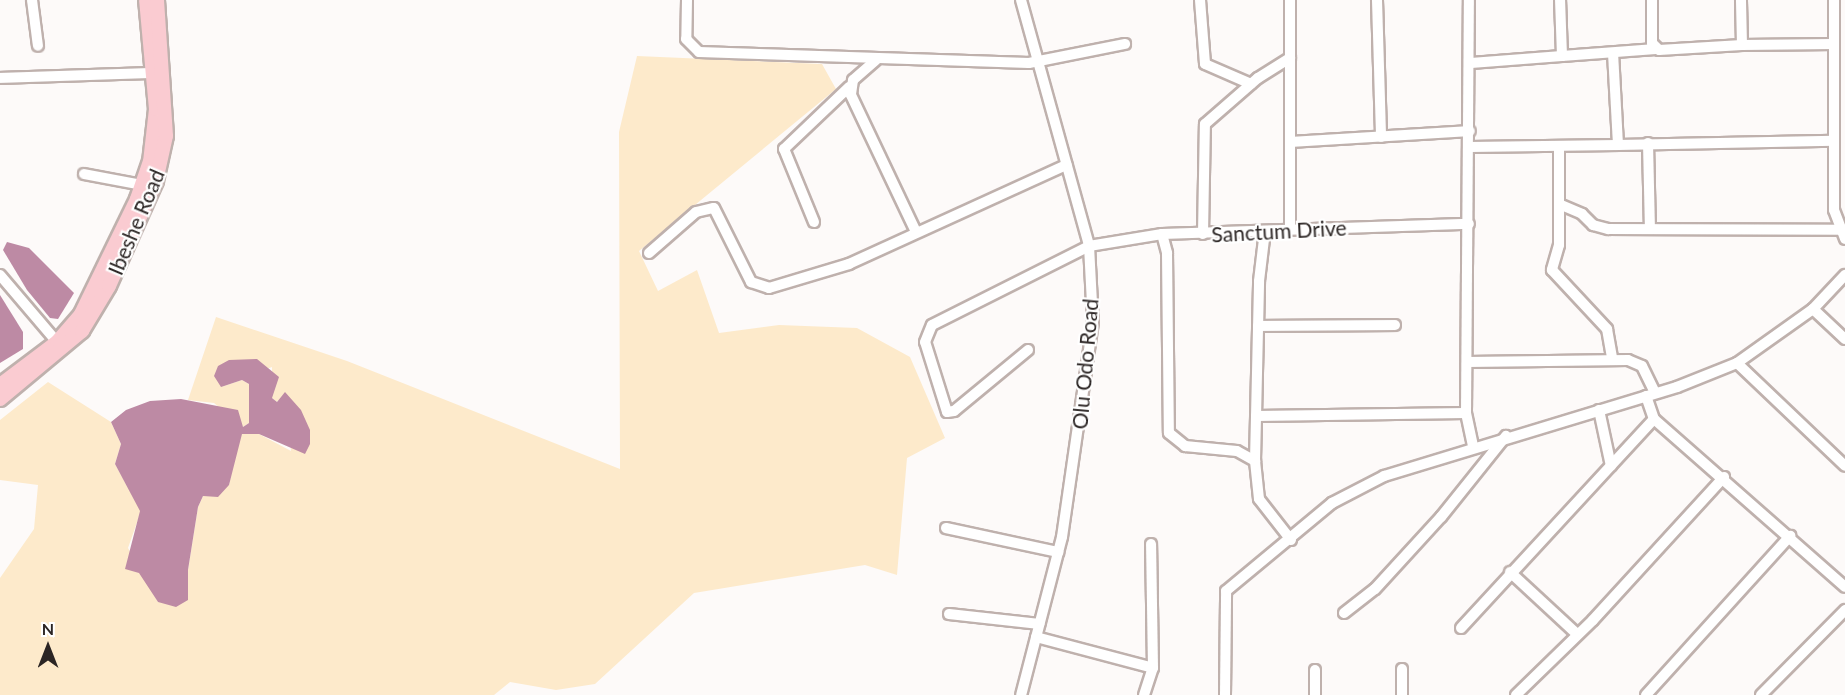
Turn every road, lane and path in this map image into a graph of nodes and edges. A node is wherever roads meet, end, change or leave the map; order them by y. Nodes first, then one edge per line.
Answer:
1 (32, 0) edge
2 (146, 0) edge
3 (157, 0) edge
4 (687, 0) edge
5 (1021, 0) edge
6 (1200, 0) edge
7 (1290, 0) edge
8 (1377, 0) edge
9 (1469, 0) edge
10 (1560, 0) edge
11 (1652, 0) edge
12 (1742, 0) edge
13 (1834, 0) edge
14 (1125, 44) dead end
15 (1834, 44) junction
16 (1743, 45) junction
17 (38, 46) dead end
18 (1656, 49) junction
19 (1613, 53) junction
20 (1562, 56) junction
21 (1290, 58) junction
22 (876, 60) junction
23 (1039, 62) junction
24 (1471, 63) junction
25 (153, 73) junction
26 (0, 78) edge
27 (1251, 84) junction
28 (849, 87) junction
29 (1840, 114) edge
30 (1470, 131) junction
31 (1381, 137) junction
32 (1834, 141) junction
33 (1291, 142) junction
34 (1648, 143) junction
35 (1618, 145) junction
36 (1470, 147) junction
37 (1559, 147) junction
38 (1066, 165) junction
39 (84, 174) dead end
40 (142, 185) junction
41 (1559, 204) junction
42 (814, 222) dead end
43 (1469, 224) junction
44 (1290, 228) junction
45 (1650, 229) junction
46 (915, 231) junction
47 (1265, 231) junction
48 (1162, 234) junction
49 (1203, 234) junction
50 (1843, 235) edge
51 (1089, 246) junction
52 (649, 253) dead end
53 (0, 274) edge
54 (1845, 275) edge
55 (1813, 309) junction
56 (1395, 325) dead end
57 (1258, 326) junction
58 (1845, 339) edge
59 (57, 342) junction
60 (1028, 350) dead end
61 (1612, 358) junction
62 (1467, 362) junction
63 (1737, 363) junction
64 (0, 385) edge
65 (1650, 394) junction
66 (0, 399) edge
67 (1599, 410) junction
68 (1466, 413) junction
69 (1256, 416) junction
70 (1654, 419) junction
71 (1506, 436) junction
72 (1473, 447) junction
73 (1256, 461) junction
74 (1611, 466) junction
75 (1845, 466) edge
76 (1724, 477) junction
77 (946, 528) dead end
78 (1790, 536) junction
79 (1291, 540) junction
80 (1151, 544) dead end
81 (1058, 552) junction
82 (1510, 572) junction
83 (1845, 586) edge
84 (1845, 610) edge
85 (1344, 613) dead end
86 (949, 614) dead end
87 (1039, 624) junction
88 (1461, 628) dead end
89 (1577, 634) junction
90 (1036, 637) junction
91 (1153, 668) junction
92 (1402, 669) dead end
93 (1315, 670) dead end
94 (1022, 695) edge
95 (1144, 695) edge
96 (1225, 695) edge
97 (1315, 695) edge
98 (1402, 695) edge
99 (1516, 695) edge
100 (1646, 695) edge
101 (1761, 695) edge

1 - 17 street
2 - 25 main road, Ibeshe Road
3 - 66 main road, Ibeshe Road
4 - 22 street
5 - 23 street, Olu Odo Road
6 - 27 street
7 - 21 street
8 - 31 street
9 - 24 street
10 - 20 street
11 - 18 street
12 - 16 street
13 - 15 street
14 - 23 street
15 - 16 street
15 - 29 street
16 - 18 street
18 - 19 street
19 - 20 street
19 - 35 street
20 - 24 street
21 - 27 street
21 - 33 street
22 - 23 street
22 - 28 street
23 - 38 street, Olu Odo Road
24 - 30 street
25 - 26 street
25 - 40 main road, Ibeshe Road
27 - 49 street
28 - 42 street
28 - 46 street
29 - 32 street
30 - 31 street
30 - 36 street
31 - 33 street
32 - 34 street
32 - 50 street
33 - 44 street
34 - 35 street
34 - 45 street
35 - 37 street
36 - 37 street
36 - 43 street
37 - 41 street
38 - 46 street
38 - 51 street, Olu Odo Road
39 - 40 street
40 - 59 main road, Ibeshe Road
41 - 45 street
41 - 61 street
43 - 44 street, Sanctum Drive
43 - 62 street
44 - 47 street, Sanctum Drive
45 - 50 street
46 - 52 street
47 - 49 street, Sanctum Drive
47 - 57 street
48 - 49 street, Sanctum Drive
48 - 51 street, Sanctum Drive
48 - 73 street
51 - 60 street, Sanctum Drive
51 - 81 street, Olu Odo Road
53 - 59 street
54 - 55 street
55 - 58 street
55 - 63 street
56 - 57 street
57 - 69 street
59 - 64 main road, Ibeshe Road
61 - 62 street
61 - 65 street
62 - 68 street
63 - 65 street
63 - 75 street
65 - 67 street
65 - 70 street
67 - 71 street
67 - 74 street
68 - 69 street
68 - 72 street
69 - 73 street
70 - 74 street
70 - 76 street
71 - 72 street
71 - 85 street
72 - 79 street
73 - 79 street
74 - 82 street
76 - 78 street
76 - 89 street
77 - 81 street
78 - 83 street
78 - 100 street
79 - 96 street
80 - 91 street
81 - 87 street, Olu Odo Road
82 - 88 street
82 - 89 street
84 - 101 street
86 - 87 street
87 - 90 street, Olu Odo Road
89 - 99 street
90 - 91 street
90 - 94 street, Olu Odo Road
91 - 95 street
92 - 98 street
93 - 97 street

